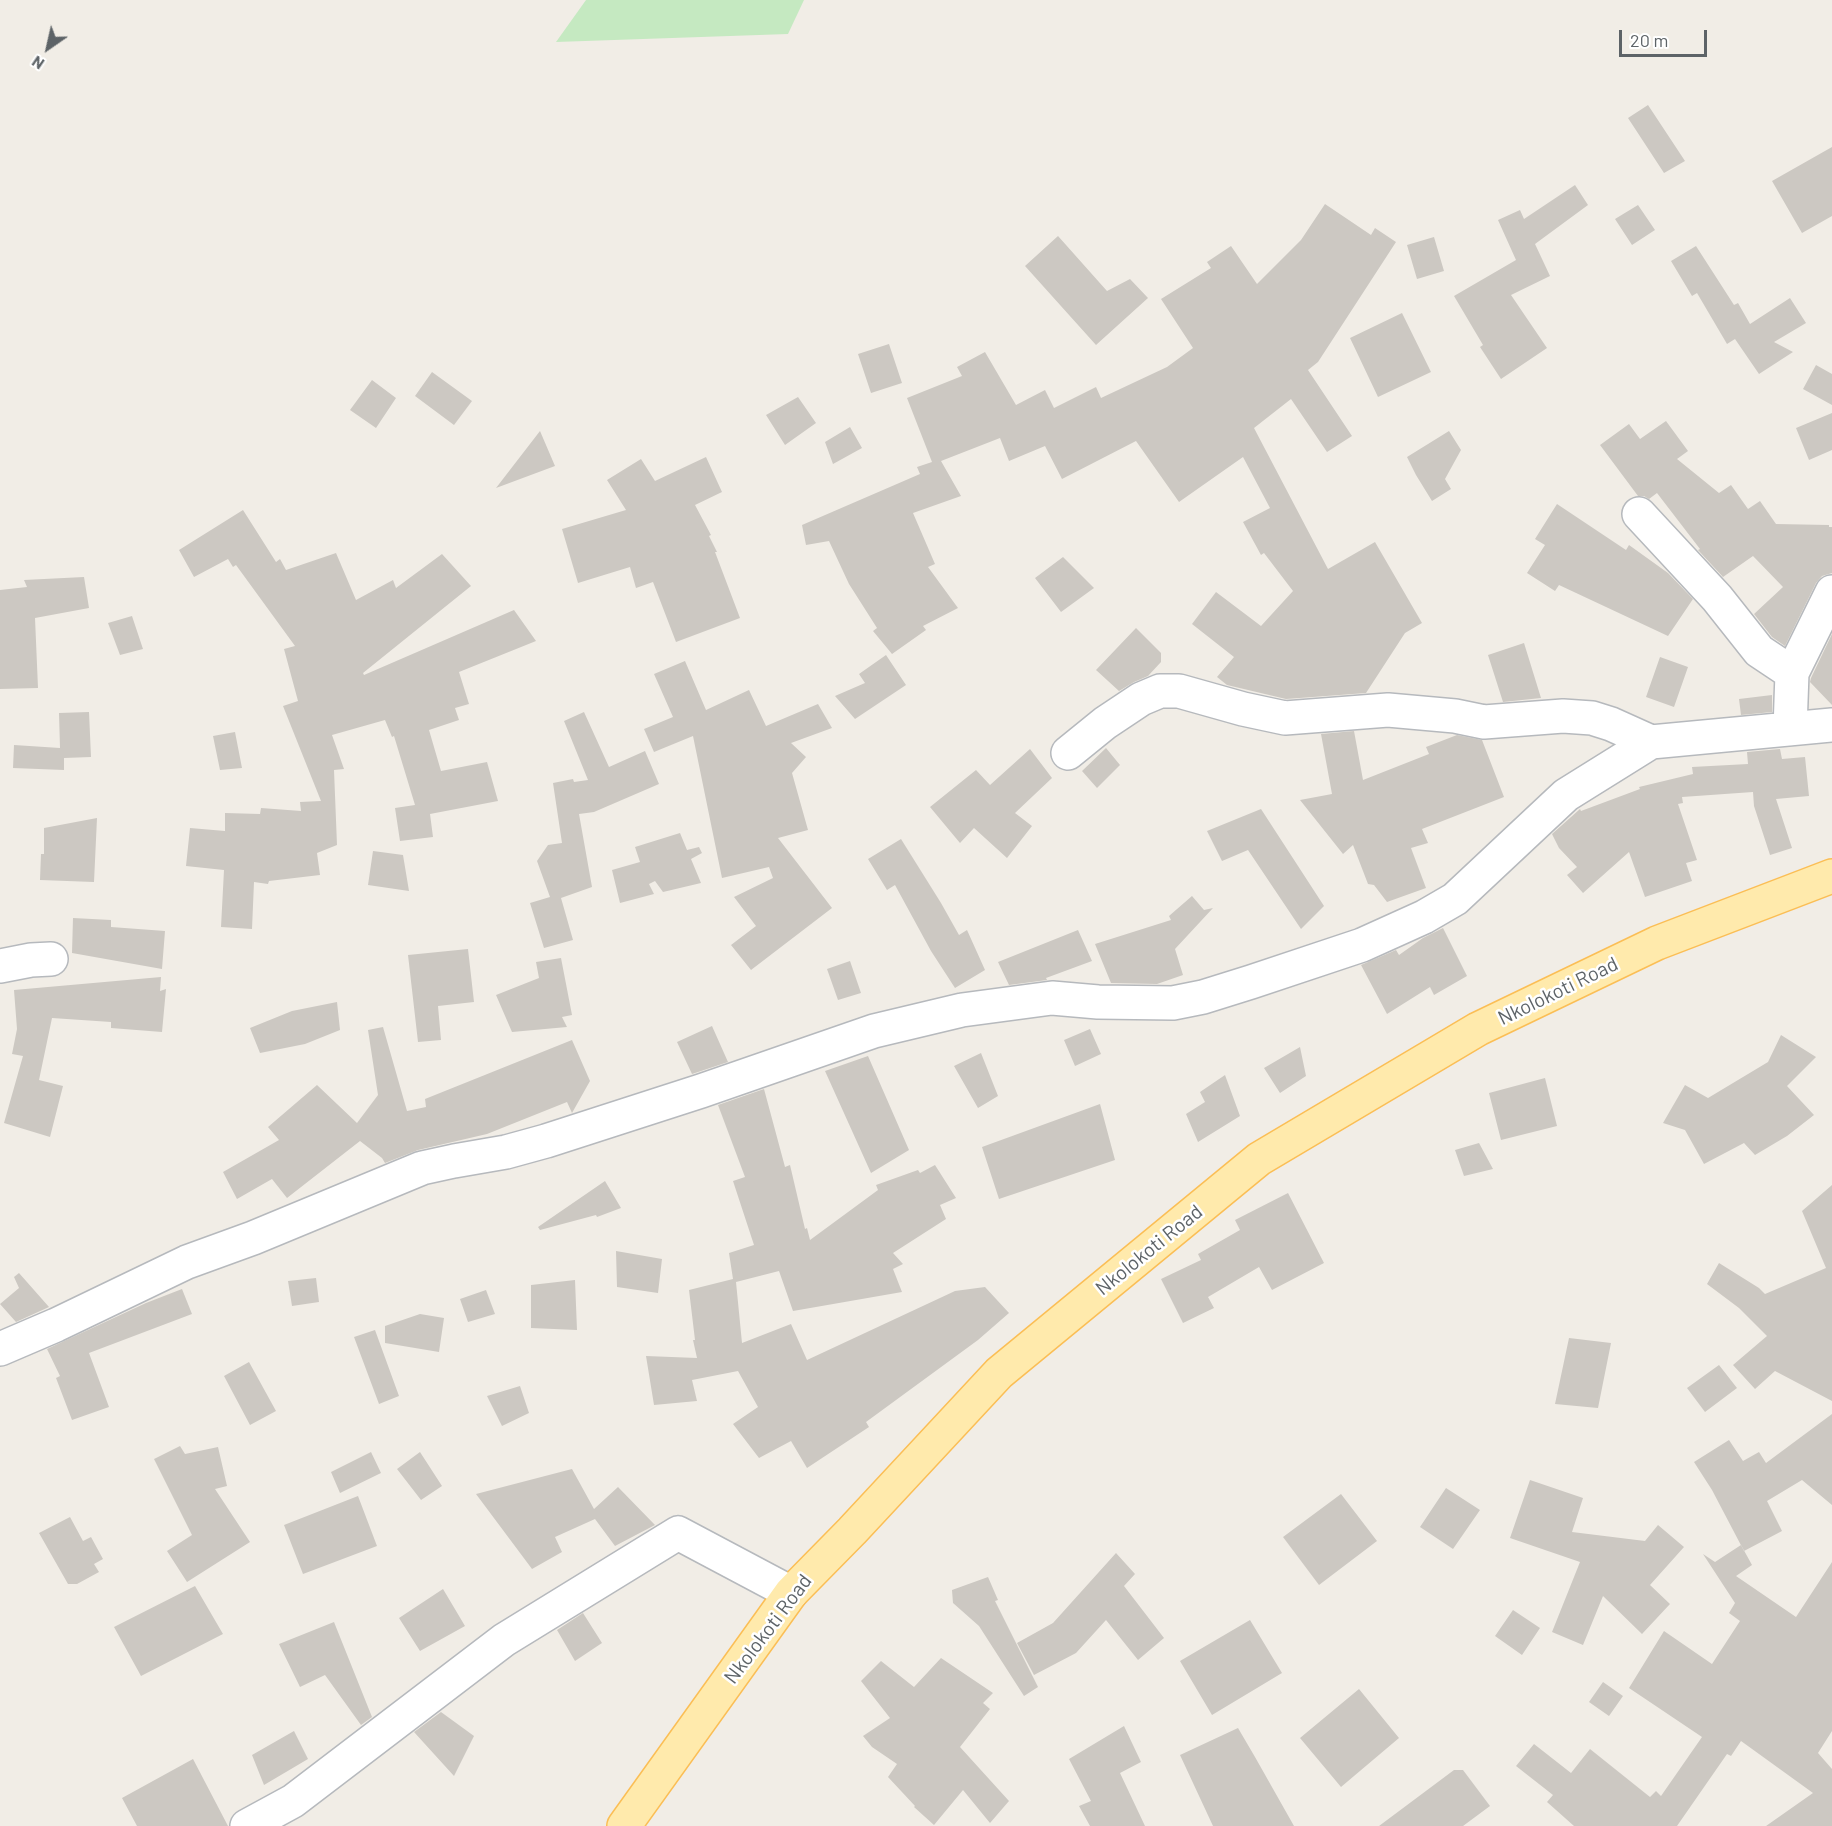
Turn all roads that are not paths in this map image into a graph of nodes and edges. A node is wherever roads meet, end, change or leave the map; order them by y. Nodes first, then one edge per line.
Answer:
1 (1639, 514) dead end
2 (1832, 592) edge
3 (1792, 673) junction
4 (1832, 725) edge
5 (1790, 729) junction
6 (1651, 742) junction
7 (1068, 753) dead end
8 (1832, 876) edge
9 (51, 959) dead end
10 (0, 966) edge
11 (0, 1349) edge
12 (790, 1593) junction
13 (247, 1826) edge
14 (624, 1826) edge

1 - 3 street
2 - 3 street
3 - 5 street
4 - 5 street
5 - 6 street
6 - 7 street
6 - 11 street
8 - 12 main road, Nkolokoti Road
9 - 10 street
12 - 13 street
12 - 14 main road, Nkolokoti Road

